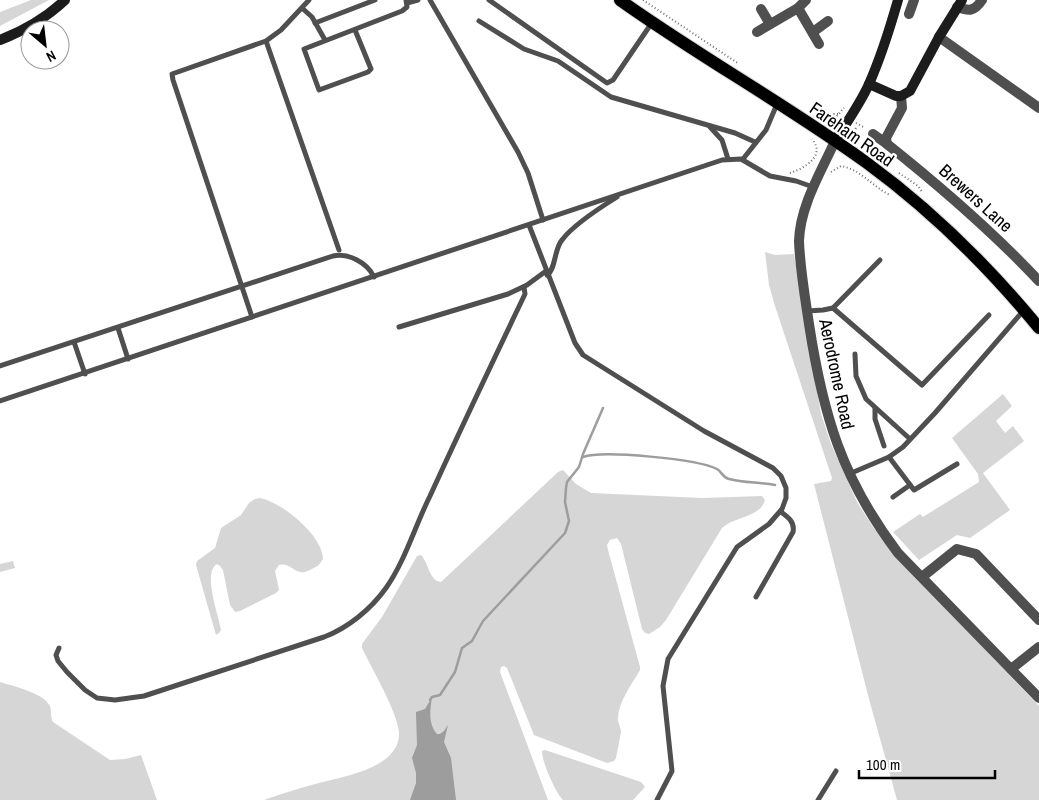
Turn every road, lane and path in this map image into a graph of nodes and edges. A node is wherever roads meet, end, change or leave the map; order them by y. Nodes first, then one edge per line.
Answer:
1 (65, 0) edge
2 (309, 0) edge
3 (375, 0) edge
4 (418, 0) edge
5 (430, 0) edge
6 (488, 0) edge
7 (620, 0) edge
8 (643, 0) edge
9 (806, 0) edge
10 (898, 0) edge
11 (914, 0) edge
12 (982, 0) edge
13 (407, 2) edge
14 (959, 3) edge
15 (302, 8) junction
16 (798, 8) junction
17 (761, 9) dead end
18 (909, 14) dead end
19 (479, 21) dead end
20 (828, 21) dead end
21 (315, 23) junction
22 (652, 23) junction
23 (770, 24) junction
24 (355, 30) junction
25 (757, 32) dead end
26 (813, 32) junction
27 (939, 37) junction
28 (0, 40) edge
29 (325, 40) junction
30 (266, 41) junction
31 (819, 44) dead end
32 (742, 67) dead end
33 (868, 84) junction
34 (902, 96) junction
35 (848, 103) dead end
36 (778, 104) junction
37 (1039, 108) edge
38 (839, 114) junction
39 (707, 126) junction
40 (873, 134) dead end
41 (835, 140) junction
42 (755, 142) junction
43 (888, 144) junction
44 (728, 158) junction
45 (815, 158) dead end
46 (742, 160) junction
47 (836, 168) dead end
48 (782, 179) junction
49 (814, 187) junction
50 (626, 191) junction
51 (894, 197) dead end
52 (544, 220) junction
53 (529, 225) junction
54 (339, 250) dead end
55 (880, 260) dead end
56 (547, 273) junction
57 (374, 276) junction
58 (1039, 281) edge
59 (242, 286) junction
60 (524, 287) junction
61 (833, 308) junction
62 (1024, 310) junction
63 (807, 311) junction
64 (989, 315) dead end
65 (252, 317) junction
66 (399, 327) dead end
67 (118, 328) junction
68 (1039, 328) edge
69 (74, 342) junction
70 (855, 354) dead end
71 (128, 359) junction
72 (0, 366) edge
73 (85, 374) junction
74 (0, 402) edge
75 (874, 408) junction
76 (910, 439) junction
77 (884, 446) dead end
78 (889, 457) junction
79 (957, 464) dead end
80 (849, 474) junction
81 (910, 485) junction
82 (893, 498) dead end
83 (781, 512) junction
84 (922, 577) junction
85 (756, 597) dead end
86 (1039, 620) edge
87 (1039, 647) edge
88 (59, 648) dead end
89 (1011, 669) junction
90 (1039, 698) edge
91 (836, 771) dead end
92 (657, 800) edge
93 (818, 800) edge

1 - 28 street
2 - 15 lane
3 - 21 lane
4 - 13 lane
5 - 52 lane
6 - 22 lane
7 - 22 main road, Fareham Road
8 - 32 path
9 - 16 street
10 - 33 street
11 - 18 street
12 - 14 street
13 - 24 lane
14 - 27 street
15 - 21 lane
15 - 30 lane
16 - 23 street
16 - 26 street
17 - 23 street
19 - 39 lane
20 - 26 street
21 - 29 lane
22 - 36 main road, Fareham Road
23 - 25 street
24 - 29 lane
24 - 29 lane
26 - 31 street
27 - 34 street
27 - 37 street
30 - 54 lane
30 - 59 lane
33 - 34 street
33 - 41 street
34 - 43 street
35 - 38 path
36 - 41 main road, Fareham Road
36 - 42 lane
38 - 38 path
39 - 42 lane
39 - 44 lane
40 - 43 street, Brewers Lane
41 - 49 street, Aerodrome Road
41 - 62 main road, Fareham Road
42 - 46 lane
43 - 58 street, Brewers Lane
44 - 46 lane
44 - 50 lane
45 - 48 path
46 - 48 lane
47 - 51 path
48 - 49 lane
49 - 63 street, Aerodrome Road
50 - 52 lane
50 - 56 lane
52 - 53 lane
53 - 56 lane
53 - 57 lane
55 - 61 lane
56 - 60 lane
56 - 83 lane
57 - 59 lane
57 - 65 lane
59 - 65 lane
59 - 67 lane
60 - 66 lane
60 - 88 lane
61 - 63 lane
61 - 64 lane
62 - 68 main road, Fareham Road
62 - 76 lane
63 - 80 street, Aerodrome Road
65 - 71 lane
67 - 69 lane
67 - 71 lane
69 - 72 lane
69 - 73 lane
70 - 75 lane
71 - 73 lane
73 - 74 lane
75 - 76 lane
75 - 77 lane
76 - 78 lane
78 - 80 lane
78 - 81 lane
79 - 81 lane
80 - 84 street, Aerodrome Road
81 - 82 lane
83 - 85 lane
83 - 92 lane
84 - 86 street
84 - 89 street, Aerodrome Road
87 - 89 street
89 - 90 street, Aerodrome Road
91 - 93 lane

